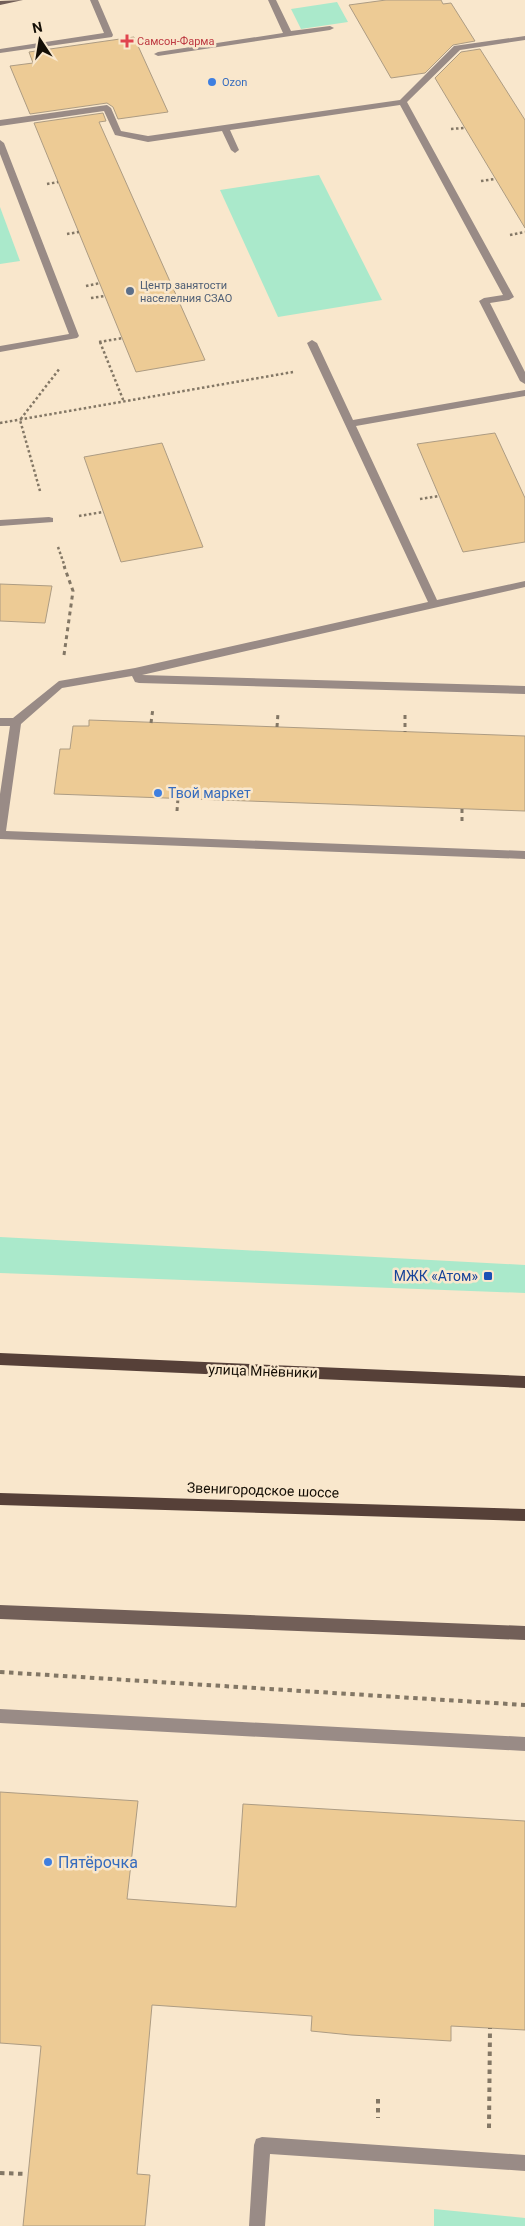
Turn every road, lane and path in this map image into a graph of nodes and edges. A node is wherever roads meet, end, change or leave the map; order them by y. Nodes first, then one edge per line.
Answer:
1 (19, 0) edge
2 (94, 0) edge
3 (272, 0) edge
4 (0, 3) edge
5 (330, 28) dead end
6 (288, 34) junction
7 (525, 38) edge
8 (0, 52) edge
9 (158, 54) dead end
10 (403, 102) junction
11 (0, 123) edge
12 (225, 128) junction
13 (0, 143) edge
14 (235, 150) dead end
15 (312, 343) dead end
16 (0, 349) edge
17 (323, 367) junction
18 (525, 381) edge
19 (525, 393) edge
20 (0, 423) edge
21 (350, 424) junction
22 (49, 520) dead end
23 (0, 523) edge
24 (525, 584) edge
25 (434, 604) junction
26 (135, 672) junction
27 (525, 690) edge
28 (0, 722) edge
29 (16, 722) junction
30 (0, 834) edge
31 (525, 855) edge
32 (0, 1360) edge
33 (525, 1382) edge
34 (0, 1499) edge
35 (525, 1515) edge
36 (0, 1612) edge
37 (525, 1632) edge
38 (0, 1672) edge
39 (525, 1705) edge
40 (0, 1716) edge
41 (525, 1744) edge
42 (490, 2028) dead end
43 (489, 2161) junction
44 (525, 2163) edge
45 (0, 2173) edge
46 (27, 2174) dead end
47 (258, 2226) edge

1 - 4 main road
2 - 8 lane
3 - 6 lane
5 - 6 lane
6 - 9 lane
7 - 10 lane
10 - 12 lane
10 - 18 lane
11 - 12 lane
12 - 14 lane
13 - 16 lane
15 - 17 lane
17 - 20 path
17 - 21 lane
19 - 21 lane
21 - 25 lane
22 - 23 lane
24 - 25 lane
25 - 26 lane
26 - 27 lane
26 - 29 lane
28 - 29 lane
29 - 30 lane
30 - 31 lane
32 - 33 main road, улица Мнёвники
34 - 35 main road, Звенигородское шоссе
36 - 37 main road
38 - 39 path
40 - 41 lane
42 - 43 path
43 - 44 lane
43 - 47 lane
45 - 46 path

